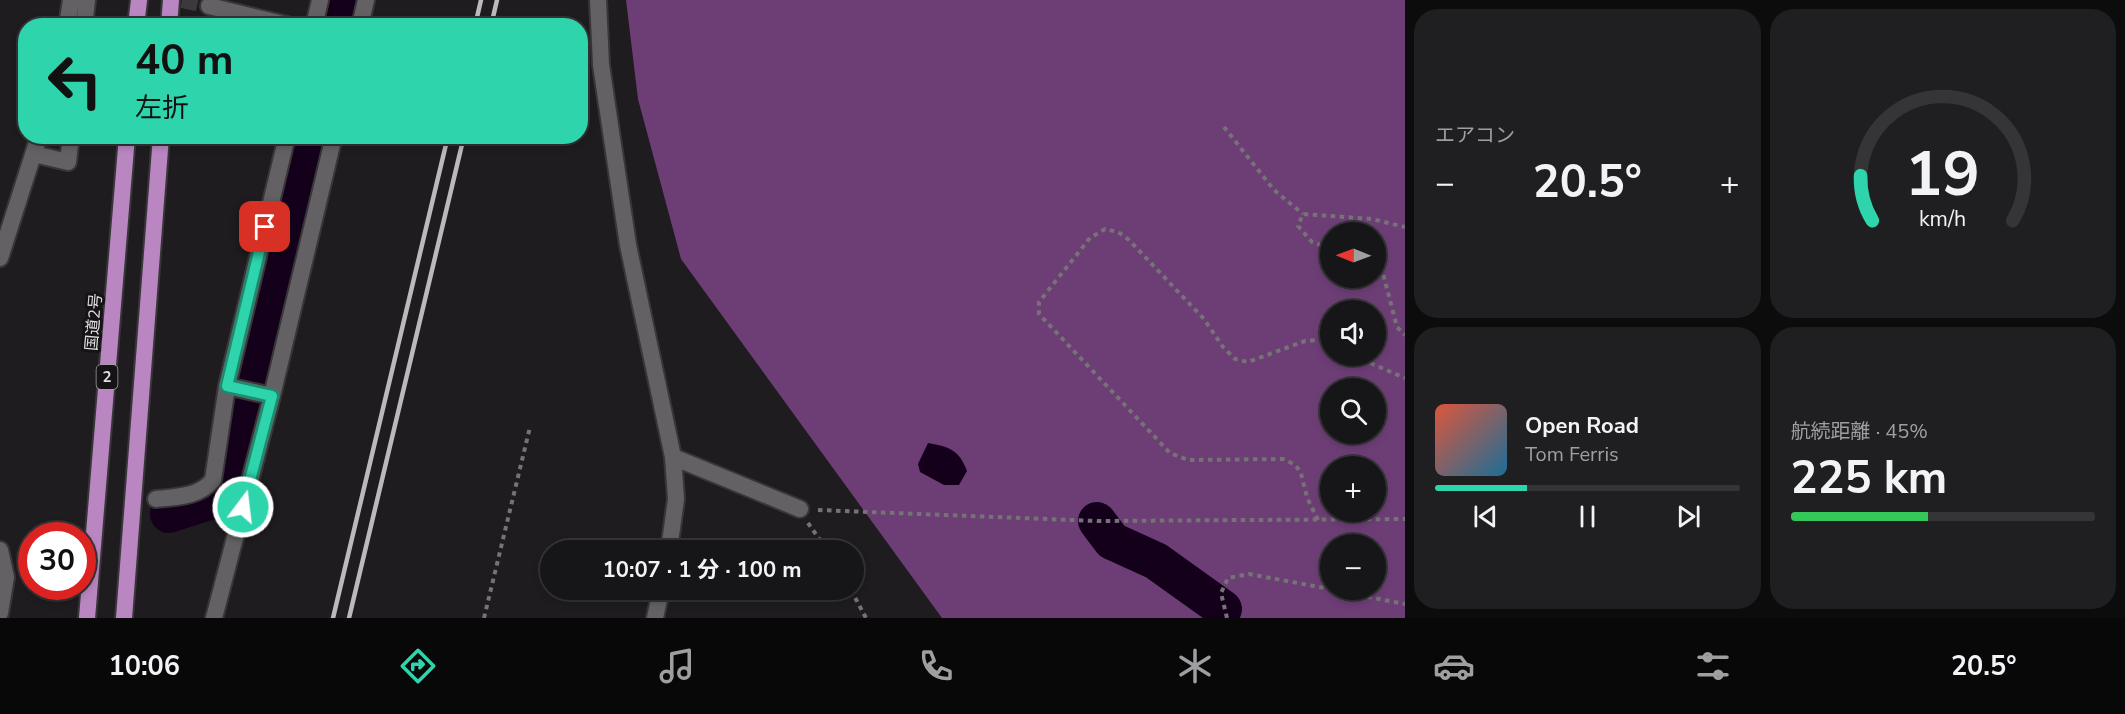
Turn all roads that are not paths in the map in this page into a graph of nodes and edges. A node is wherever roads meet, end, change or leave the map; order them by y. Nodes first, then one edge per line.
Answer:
1 (71, 0) edge
2 (87, 0) edge
3 (139, 0) edge
4 (171, 0) edge
5 (320, 0) edge
6 (366, 0) edge
7 (598, 0) edge
8 (208, 6) dead end
9 (68, 18) edge
10 (85, 18) edge
11 (137, 18) edge
12 (170, 18) edge
13 (258, 18) edge
14 (316, 18) edge
15 (362, 18) edge
16 (37, 144) edge
17 (70, 144) edge
18 (126, 144) edge
19 (160, 144) edge
20 (285, 144) edge
21 (332, 144) edge
22 (34, 154) junction
23 (0, 258) edge
24 (229, 387) junction
25 (269, 395) junction
26 (673, 457) junction
27 (156, 499) dead end
28 (800, 509) road end
29 (670, 540) edge
30 (0, 550) edge
31 (3, 577) edge
32 (659, 600) edge
33 (0, 613) edge
34 (87, 618) edge
35 (124, 618) edge
36 (214, 618) edge
37 (655, 618) edge

1 - 9 street
2 - 10 street
3 - 11 highway
4 - 12 highway
5 - 14 street
6 - 15 street
7 - 26 street
8 - 13 street
16 - 22 street
17 - 22 street
18 - 34 highway, 国道2号 / 2
19 - 35 highway, 2
20 - 24 street
21 - 25 street
22 - 23 street
24 - 25 street
24 - 27 street
25 - 36 street
26 - 28 street
26 - 29 street
30 - 31 street
31 - 33 street
32 - 37 street

